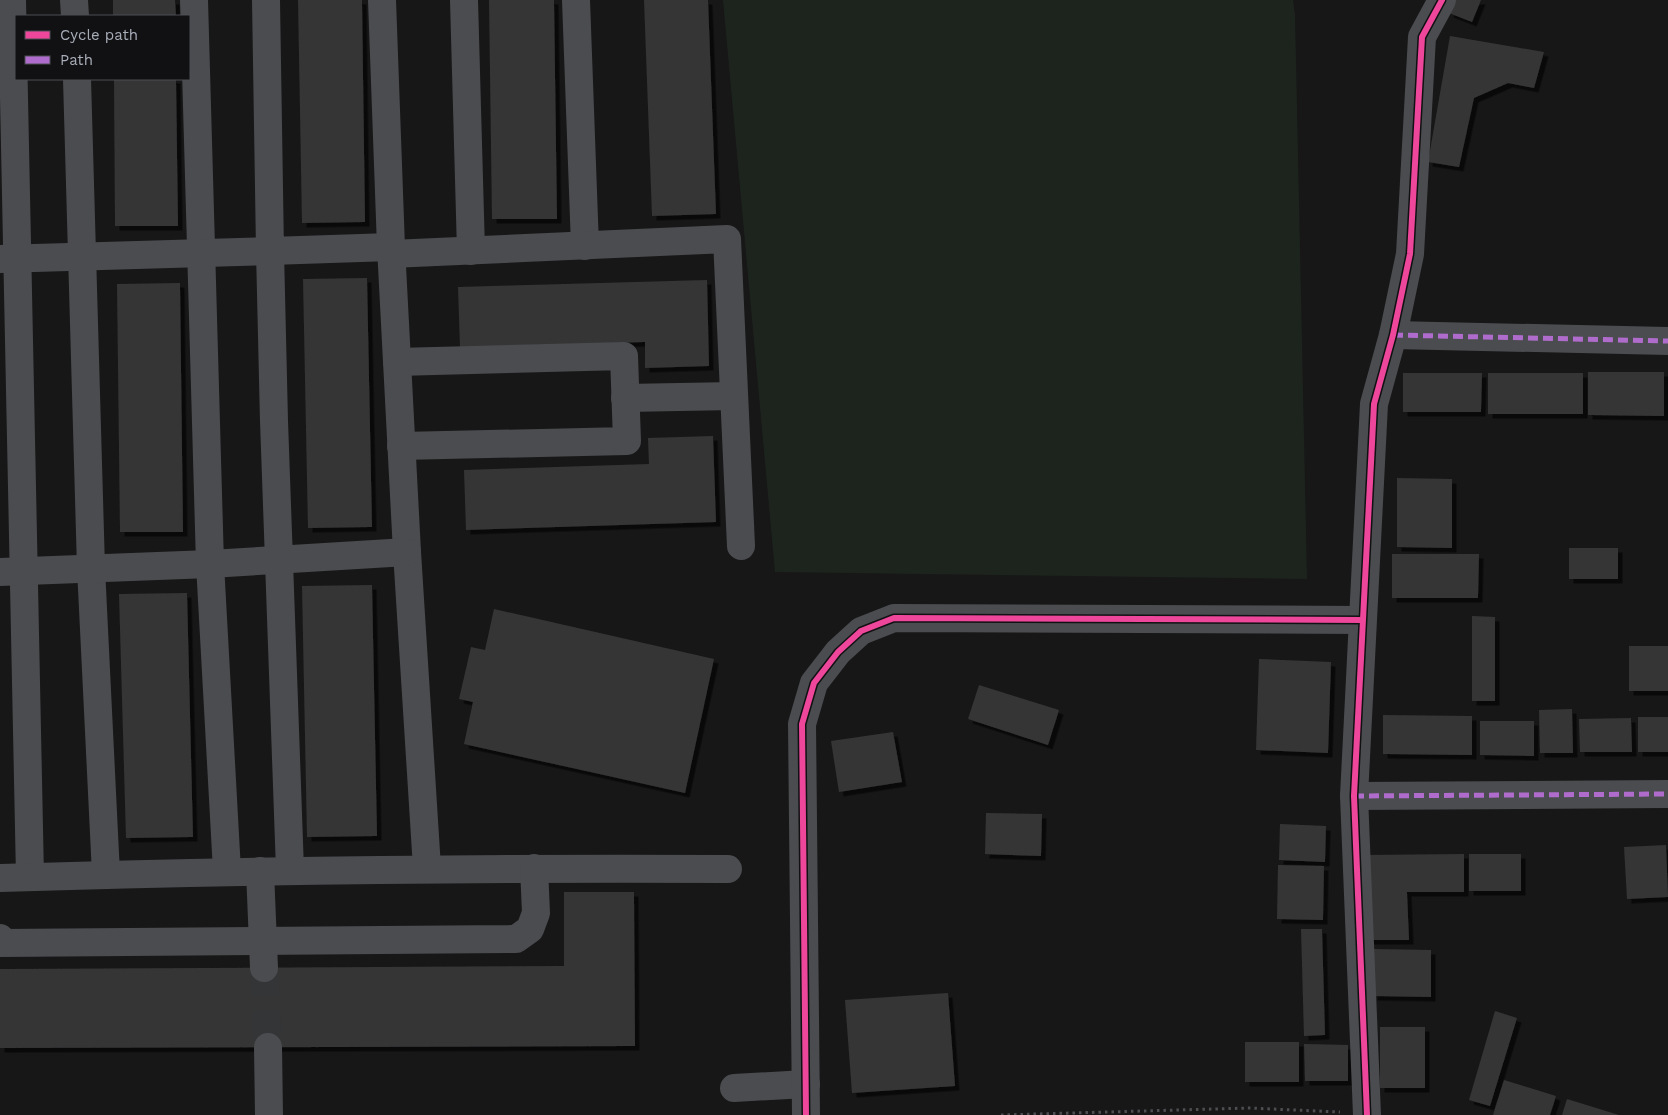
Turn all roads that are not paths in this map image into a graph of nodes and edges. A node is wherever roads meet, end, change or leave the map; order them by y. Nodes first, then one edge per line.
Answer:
1 (12, 0) edge
2 (74, 0) edge
3 (194, 0) edge
4 (266, 0) edge
5 (382, 0) edge
6 (464, 0) edge
7 (576, 0) edge
8 (1442, 0) edge
9 (75, 15) edge
10 (77, 80) edge
11 (586, 246) junction
12 (270, 250) junction
13 (391, 250) junction
14 (471, 251) junction
15 (201, 253) junction
16 (84, 258) junction
17 (0, 259) edge
18 (1393, 336) junction
19 (1668, 341) edge
20 (397, 362) junction
21 (734, 396) junction
22 (625, 398) junction
23 (401, 446) junction
24 (741, 546) dead end
25 (407, 552) junction
26 (280, 560) junction
27 (210, 564) junction
28 (91, 568) junction
29 (0, 572) edge
30 (1362, 620) junction
31 (1668, 794) edge
32 (1354, 796) junction
33 (427, 868) junction
34 (534, 868) junction
35 (728, 869) dead end
36 (290, 870) junction
37 (227, 871) junction
38 (260, 871) junction
39 (106, 874) junction
40 (30, 877) junction
41 (0, 878) edge
42 (0, 938) edge
43 (263, 954) junction
44 (268, 1047) tunnel mouth
45 (806, 1084) junction
46 (734, 1088) dead end
47 (1367, 1114) edge
48 (269, 1115) edge
49 (806, 1115) edge

1 - 40 street
2 - 9 street
3 - 15 street
4 - 12 street
5 - 13 street
6 - 14 street
7 - 11 street
8 - 18 street
10 - 16 street
11 - 14 street
11 - 21 street
12 - 13 street
12 - 15 street
12 - 26 street
13 - 14 street
13 - 20 street
15 - 16 street
15 - 27 street
16 - 17 street
16 - 28 street
18 - 19 street
18 - 30 street
20 - 22 street
20 - 23 street
21 - 22 street
21 - 24 street
22 - 23 street
23 - 25 street
25 - 26 street
25 - 33 street
26 - 27 street
26 - 36 street
27 - 28 street
27 - 37 street
28 - 29 street
28 - 39 street
30 - 32 street
30 - 45 street
31 - 32 street
32 - 47 street
33 - 34 street
33 - 36 street
34 - 35 street
34 - 43 street
36 - 38 street
37 - 38 street
37 - 39 street
38 - 43 street
39 - 40 street
40 - 41 street
42 - 43 street
44 - 48 street
45 - 46 street
45 - 49 street

